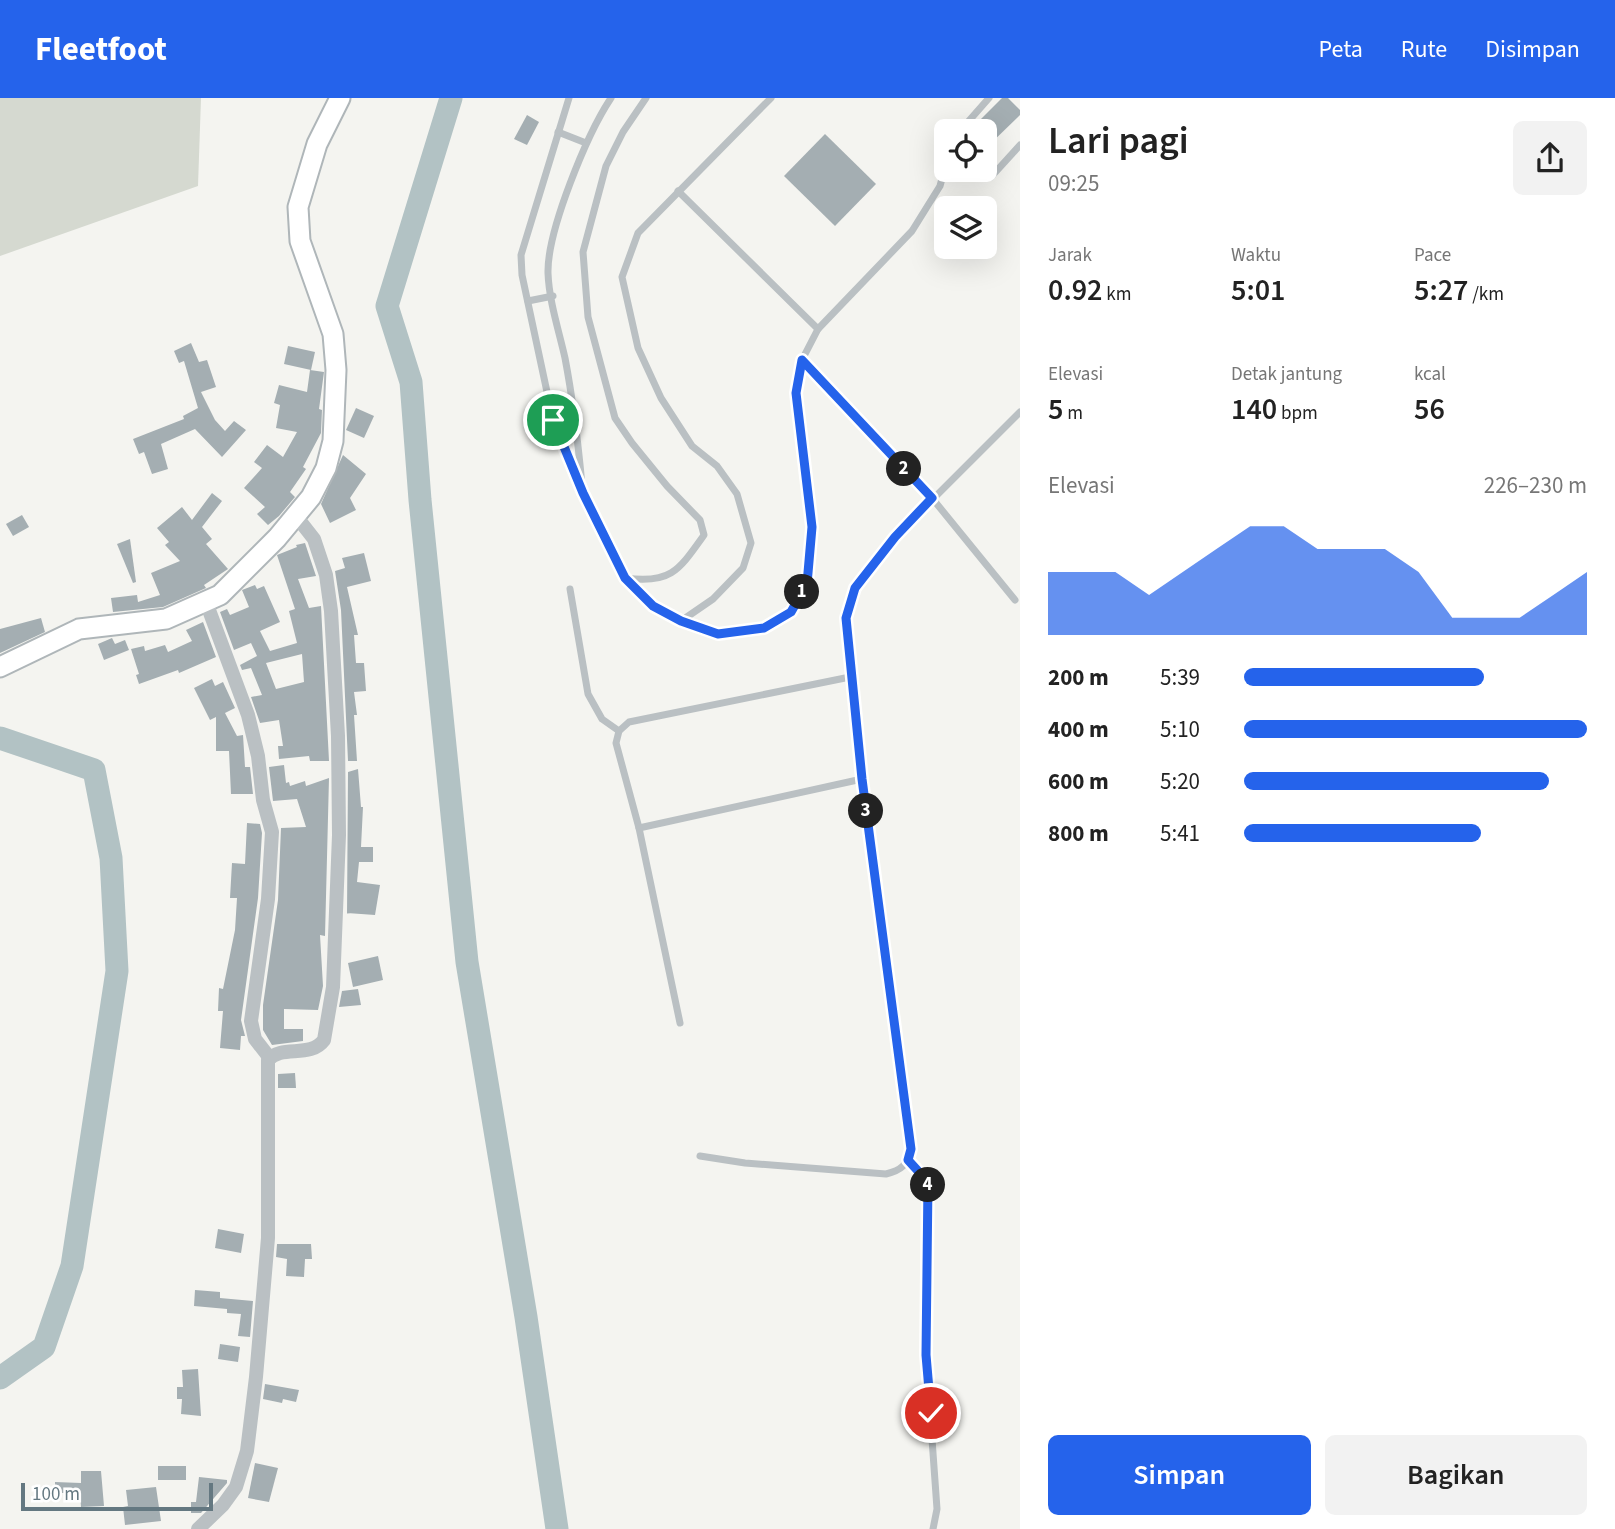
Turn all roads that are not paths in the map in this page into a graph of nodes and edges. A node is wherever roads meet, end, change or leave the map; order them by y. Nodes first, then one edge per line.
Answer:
1 (340, 98) edge
2 (569, 98) edge
3 (611, 98) edge
4 (646, 98) edge
5 (771, 98) edge
6 (989, 98) edge
7 (971, 119) edge
8 (558, 132) junction
9 (586, 143) junction
10 (1020, 145) edge
11 (997, 170) edge
12 (941, 182) edge
13 (678, 191) junction
14 (552, 296) junction
15 (528, 301) junction
16 (818, 329) junction
17 (802, 360) junction
18 (1020, 412) edge
19 (583, 493) junction
20 (932, 498) junction
21 (296, 516) junction
22 (625, 578) junction
23 (570, 589) dead end
24 (1015, 600) dead end
25 (206, 602) junction
26 (681, 621) junction
27 (0, 667) edge
28 (850, 677) junction
29 (619, 731) junction
30 (862, 779) junction
31 (639, 828) junction
32 (680, 1023) dead end
33 (269, 1057) junction
34 (700, 1156) dead end
35 (908, 1160) junction
36 (198, 1529) edge
37 (933, 1529) edge

1 - 21 main road
2 - 8 lane
3 - 9 lane
4 - 22 lane
5 - 13 lane
6 - 7 lane
8 - 9 lane
8 - 15 lane
9 - 14 lane
10 - 11 lane
12 - 16 lane
13 - 16 lane
13 - 26 lane
14 - 15 lane
14 - 19 lane
15 - 19 lane
16 - 17 lane
17 - 20 lane
17 - 26 lane
18 - 20 lane
19 - 22 lane
20 - 24 lane
20 - 28 lane
21 - 25 main road
21 - 33 street
22 - 26 lane
23 - 29 lane
25 - 27 main road
25 - 33 street
28 - 29 lane
28 - 30 lane
29 - 31 lane
30 - 31 lane
30 - 35 lane
31 - 32 lane
33 - 36 street
34 - 35 lane
35 - 37 lane

